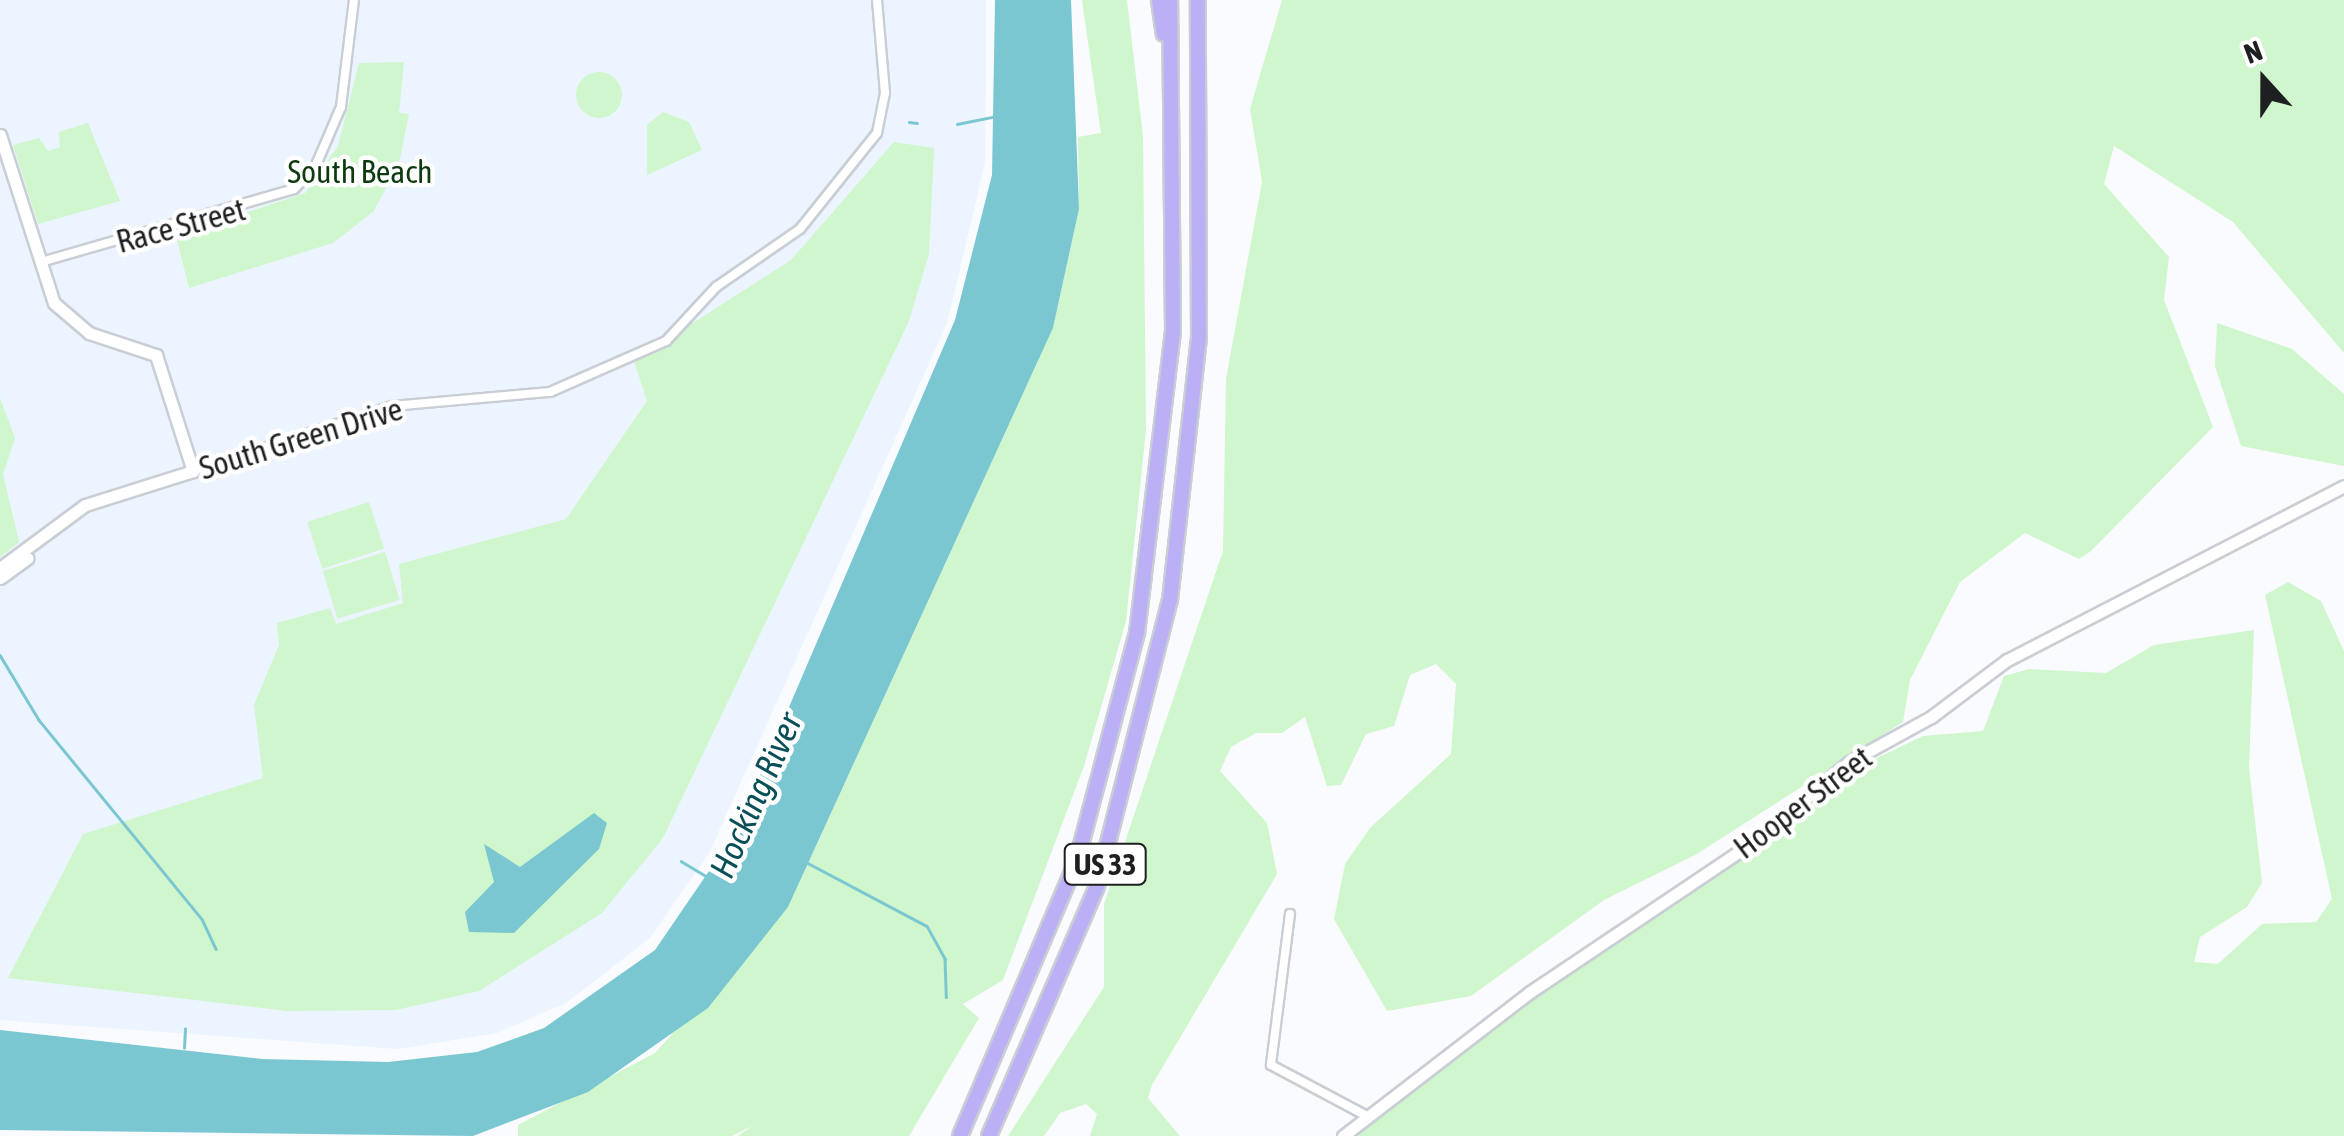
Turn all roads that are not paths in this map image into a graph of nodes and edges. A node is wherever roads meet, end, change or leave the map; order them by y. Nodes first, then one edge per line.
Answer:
1 (354, 0) edge
2 (877, 0) edge
3 (1159, 0) edge
4 (1170, 0) edge
5 (1200, 0) edge
6 (1168, 58) junction
7 (0, 135) edge
8 (41, 262) junction
9 (193, 471) junction
10 (2344, 486) edge
11 (45, 535) junction
12 (0, 568) edge
13 (0, 578) edge
14 (1290, 914) dead end
15 (1368, 1118) junction
16 (960, 1136) edge
17 (989, 1136) edge
18 (1343, 1136) edge

1 - 8 street, Race Street
2 - 9 street, South Green Drive
3 - 6 highway
4 - 6 highway, US 33
5 - 17 highway, US 33
6 - 16 highway, US 33
7 - 8 street
8 - 9 street
9 - 11 street, South Green Drive
10 - 15 street, Hooper Street
11 - 12 street, South Green Drive
11 - 13 street, South Green Drive
14 - 15 street
15 - 18 street, Hooper Street

